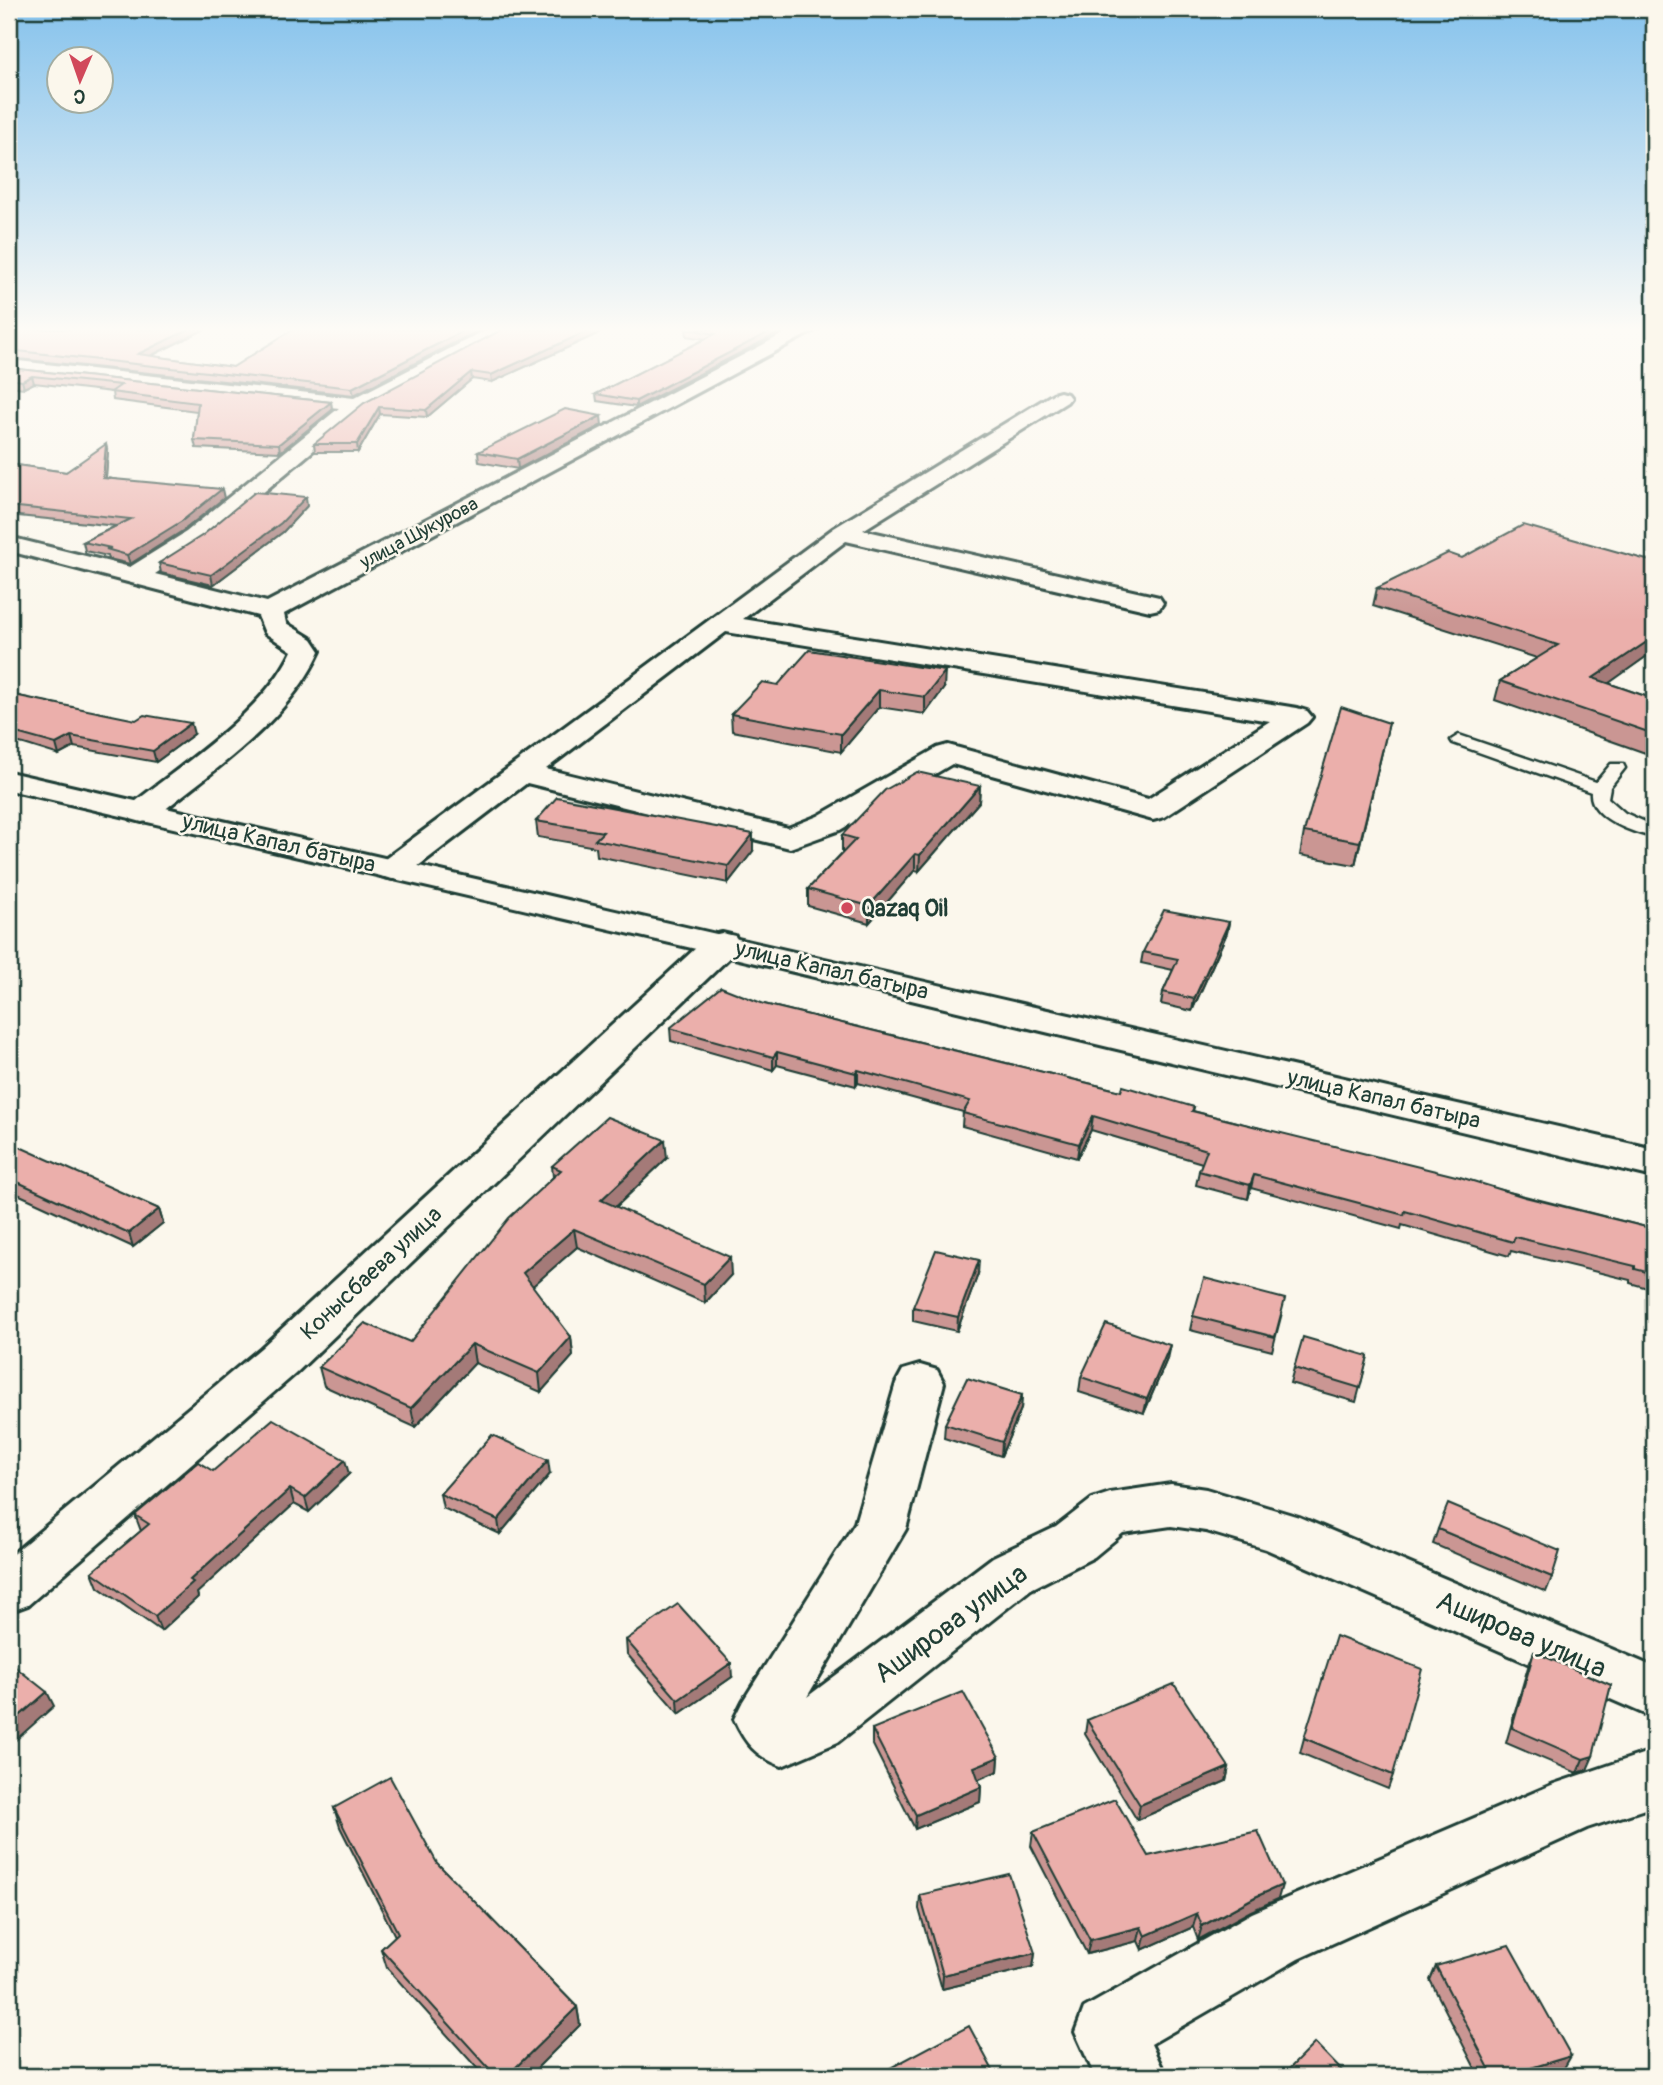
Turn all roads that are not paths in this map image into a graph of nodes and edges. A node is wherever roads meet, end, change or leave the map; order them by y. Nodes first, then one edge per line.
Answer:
1 (330, 426) edge
2 (622, 426) edge
3 (1014, 426) edge
4 (842, 533) junction
5 (9, 544) edge
6 (134, 576) junction
7 (1150, 603) dead end
8 (270, 611) junction
9 (723, 624) junction
10 (1460, 740) dead end
11 (1617, 768) dead end
12 (523, 773) junction
13 (9, 781) edge
14 (1600, 789) junction
15 (142, 812) junction
16 (1654, 832) edge
17 (393, 869) junction
18 (722, 944) junction
19 (1654, 1163) edge
20 (919, 1382) dead end
21 (9, 1589) edge
22 (1654, 1693) edge
23 (1654, 1778) edge
24 (1132, 2076) edge

1 - 6 street
2 - 8 street, улица Шукурова
3 - 4 street
4 - 7 street
4 - 9 street
5 - 6 street
6 - 8 street
8 - 15 street
9 - 12 street
9 - 12 street
10 - 14 lane
11 - 14 lane
12 - 17 street
13 - 15 street, улица Капал батыра
14 - 16 lane
15 - 17 street, улица Капал батыра
17 - 18 street, улица Капал батыра
18 - 19 street, улица Капал батыра
18 - 21 street, Конысбаева улица
20 - 22 street, Аширова улица
23 - 24 street

